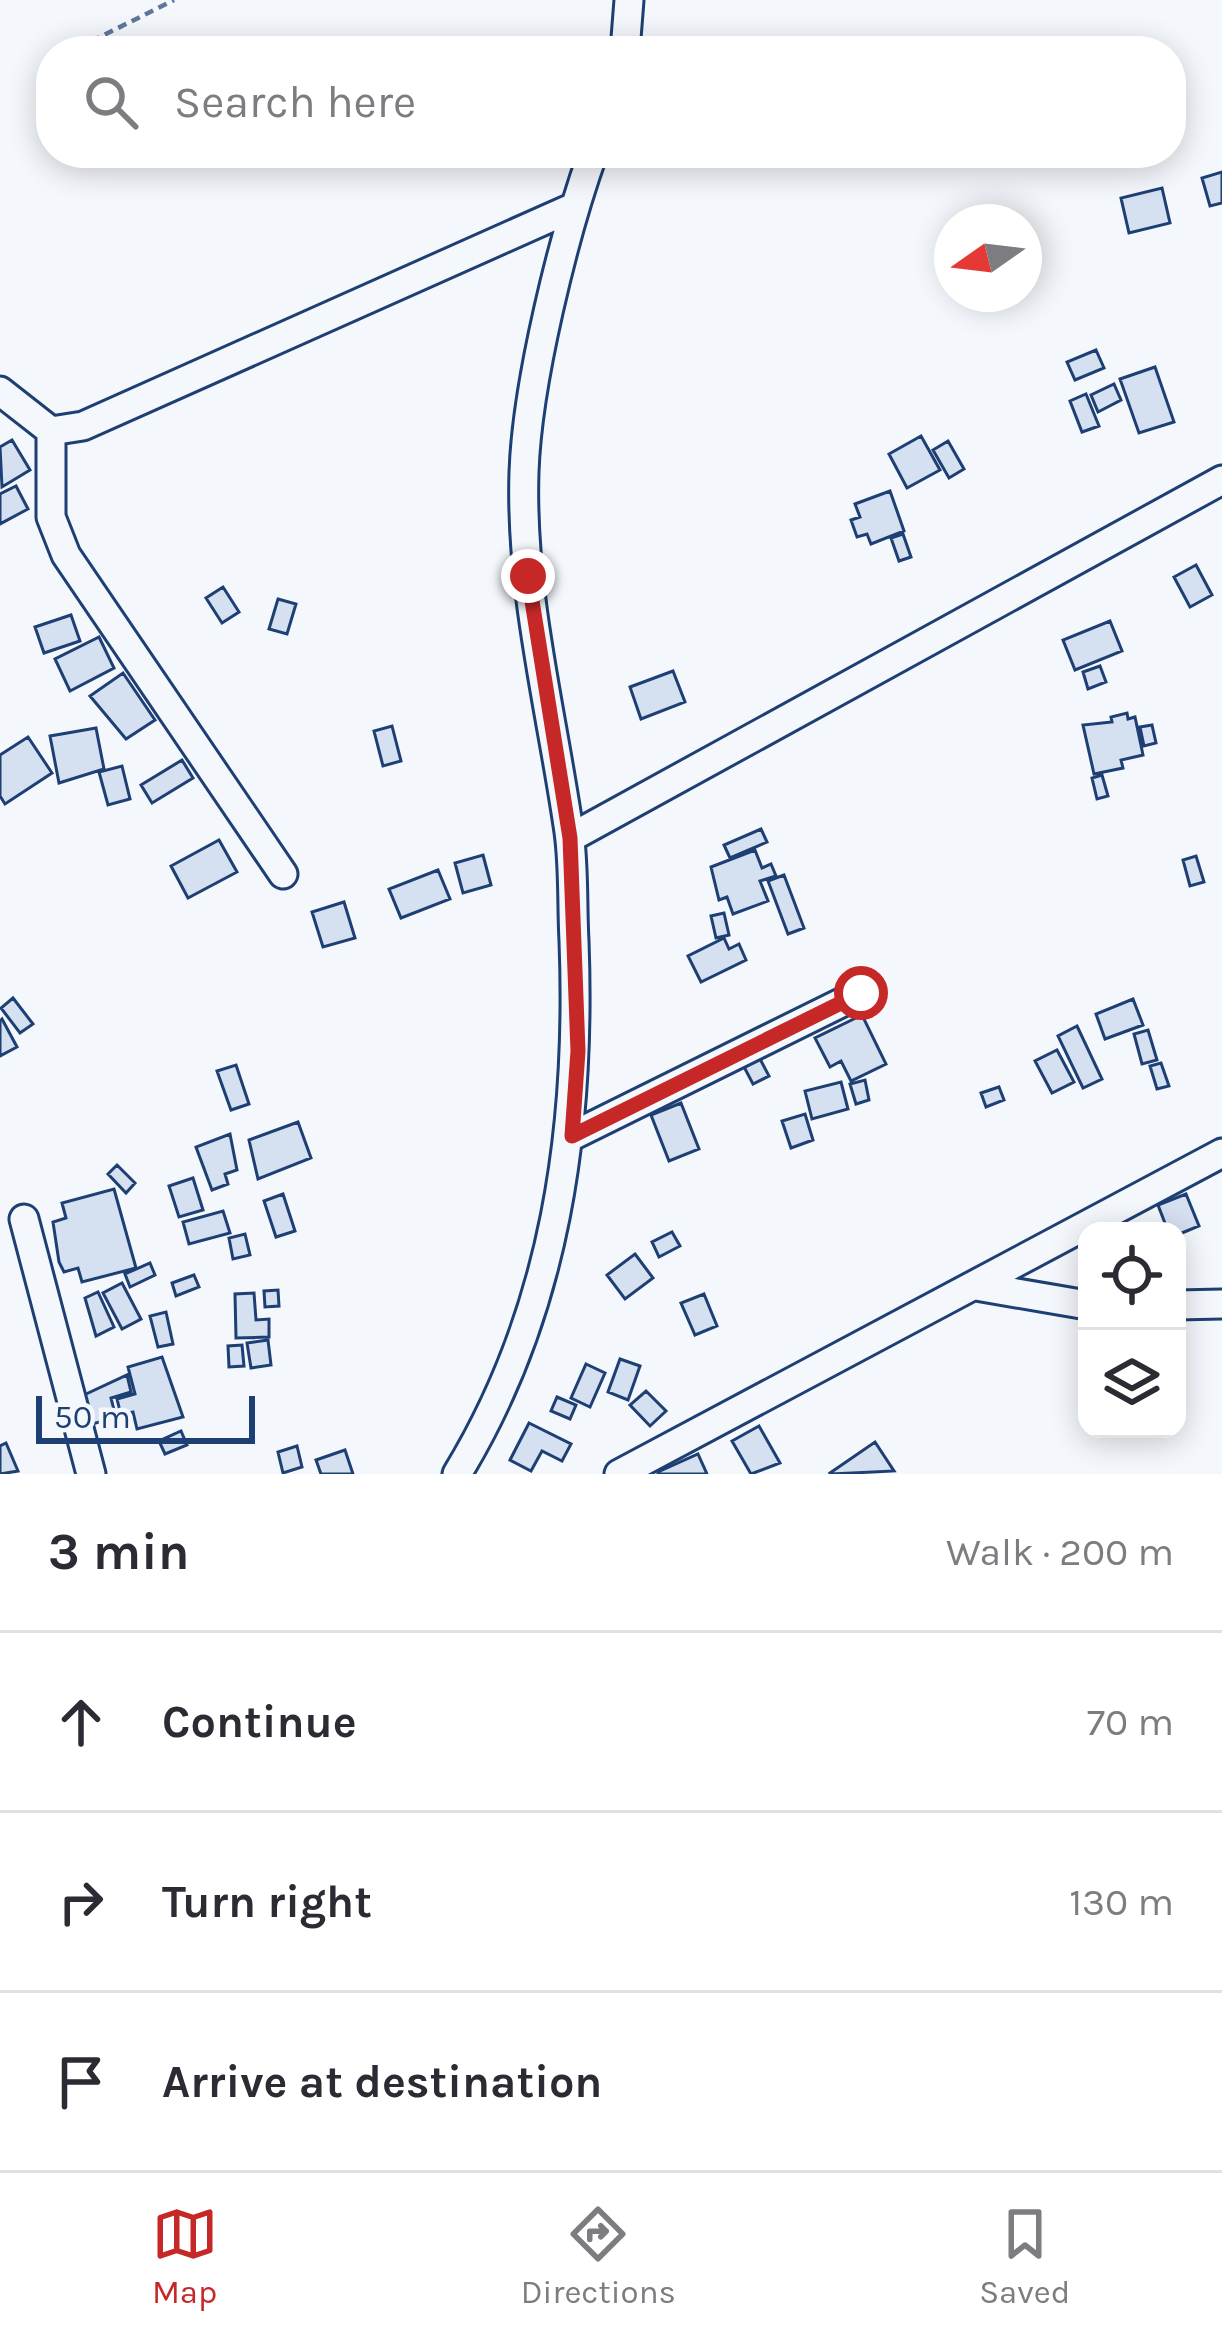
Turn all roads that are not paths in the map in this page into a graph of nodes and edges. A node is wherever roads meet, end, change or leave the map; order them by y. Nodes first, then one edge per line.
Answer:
1 (629, 0) edge
2 (626, 36) edge
3 (588, 168) edge
4 (574, 207) junction
5 (0, 391) edge
6 (50, 431) junction
7 (1222, 480) edge
8 (570, 838) junction
9 (284, 874) dead end
10 (861, 993) dead end
11 (572, 1136) junction
12 (1222, 1153) edge
13 (24, 1219) dead end
14 (976, 1286) junction
15 (1078, 1303) edge
16 (1222, 1304) edge
17 (1186, 1305) edge
18 (91, 1474) edge
19 (457, 1474) edge
20 (619, 1474) edge

1 - 2 street
3 - 4 street
4 - 6 street
4 - 8 street
5 - 6 street
6 - 9 street
7 - 8 street
8 - 11 street
10 - 11 street
11 - 19 street
12 - 14 street
13 - 18 street
14 - 15 street
14 - 20 street
16 - 17 street

